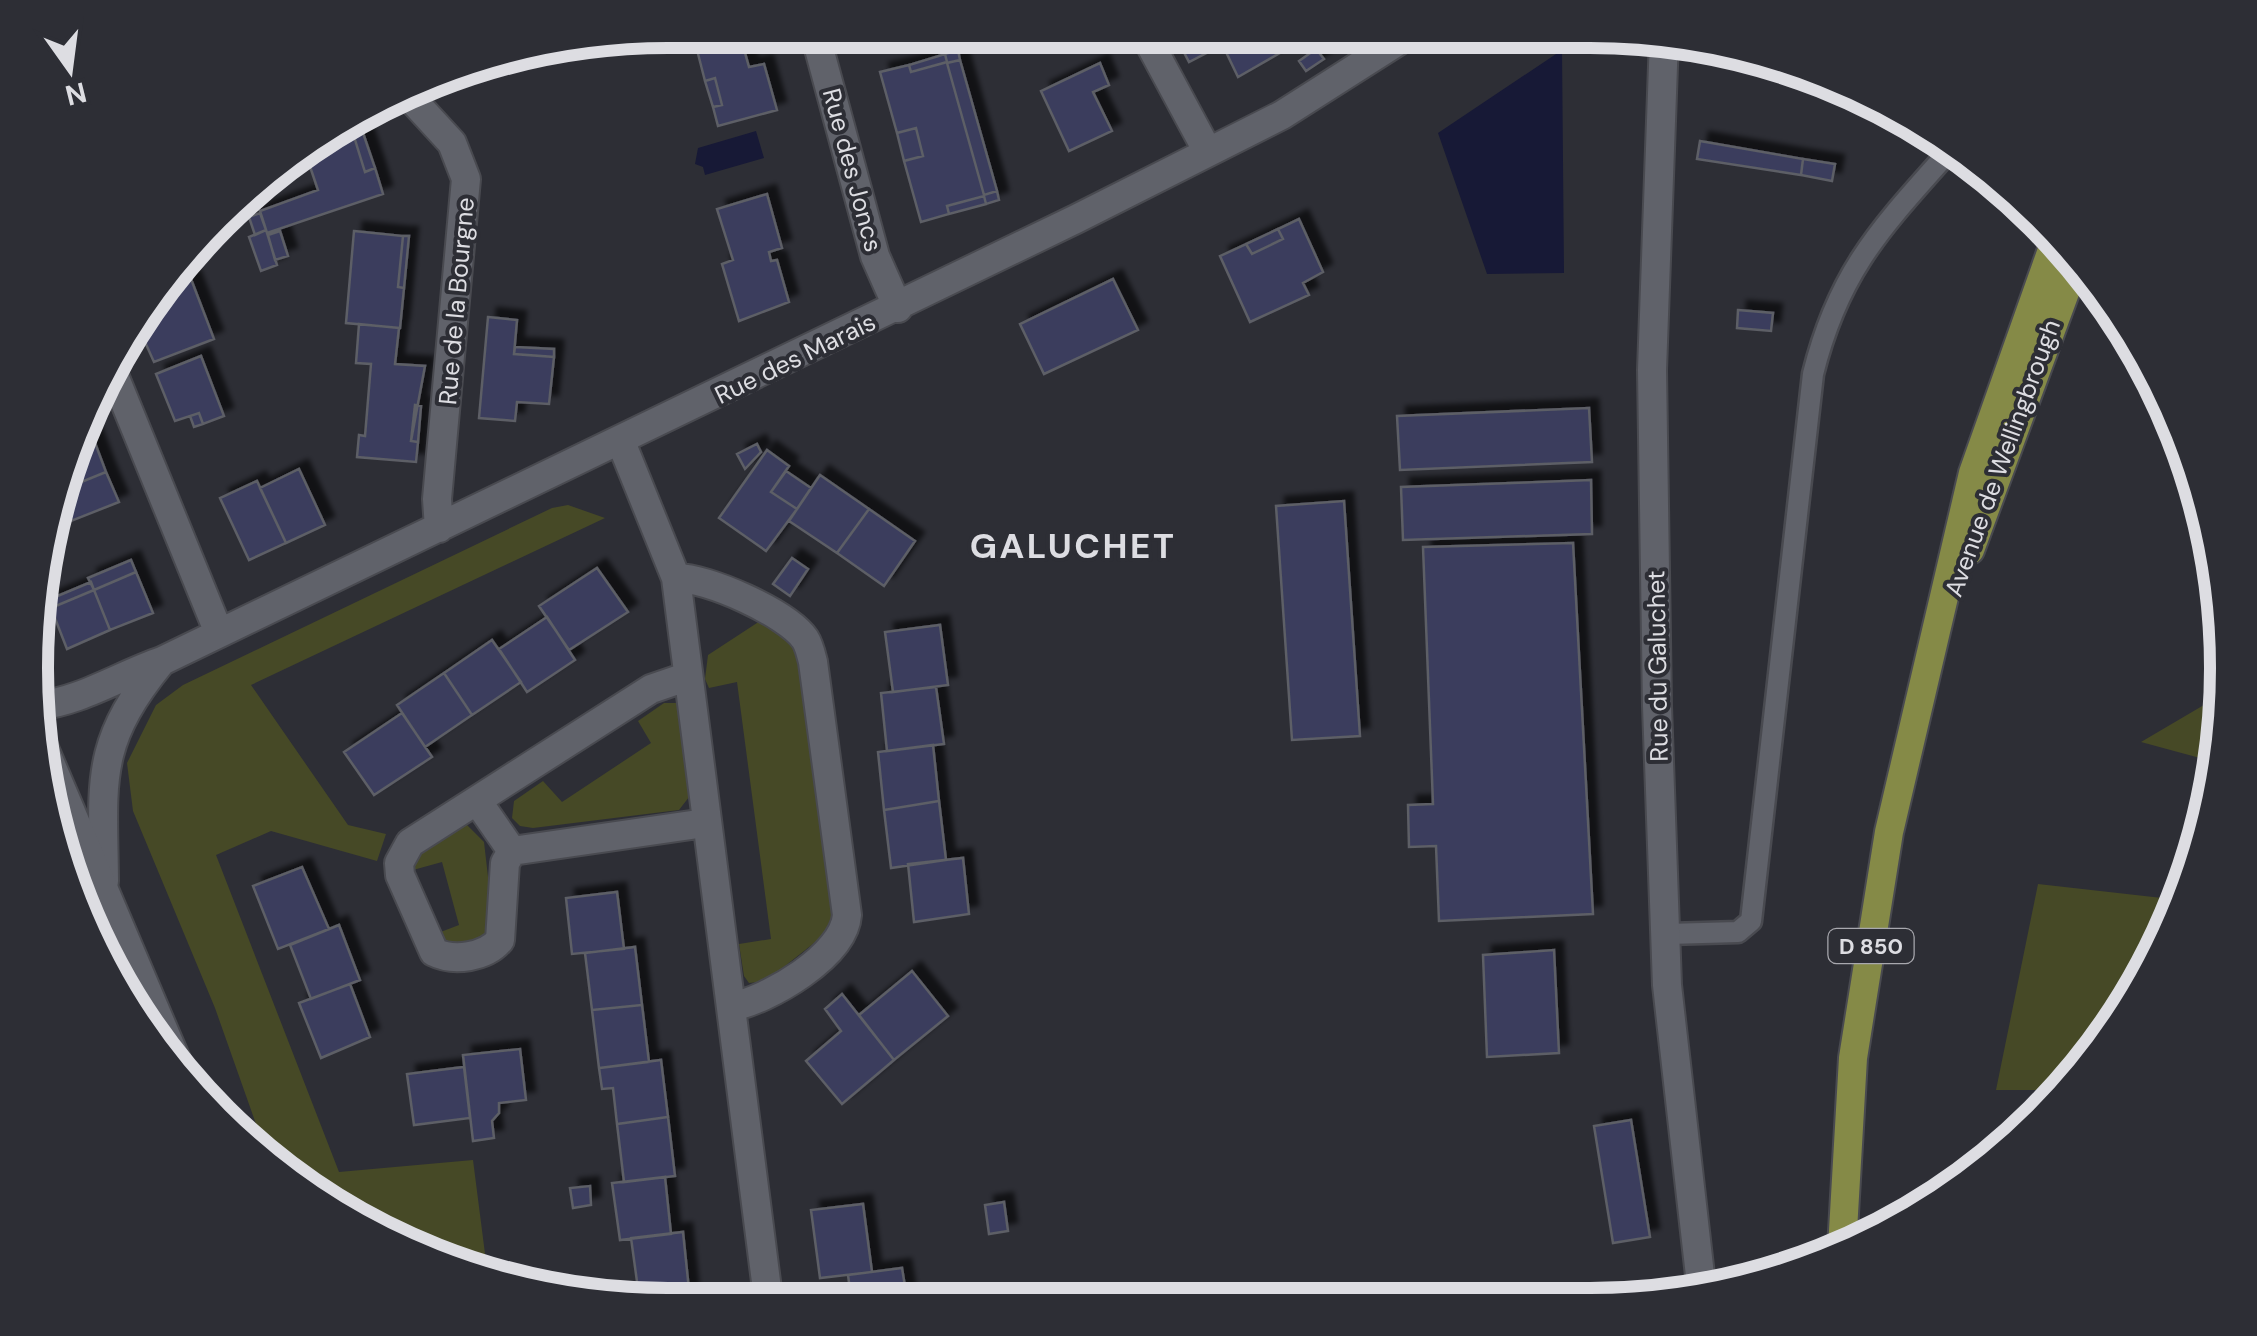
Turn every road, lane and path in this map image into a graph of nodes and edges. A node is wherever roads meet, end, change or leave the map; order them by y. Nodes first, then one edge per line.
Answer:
1 (819, 48) edge
2 (1151, 48) edge
3 (1389, 48) edge
4 (1663, 52) edge
5 (414, 102) edge
6 (1208, 152) junction
7 (1943, 158) edge
8 (2051, 253) edge
9 (2071, 277) edge
10 (898, 308) junction
11 (117, 383) edge
12 (621, 442) junction
13 (439, 528) junction
14 (676, 578) junction
15 (220, 633) junction
16 (1933, 650) junction
17 (162, 661) junction
18 (686, 678) junction
19 (49, 704) edge
20 (57, 778) edge
21 (478, 802) junction
22 (705, 823) junction
23 (512, 851) junction
24 (104, 881) junction
25 (1668, 934) junction
26 (731, 1007) junction
27 (164, 1030) edge
28 (1843, 1234) edge
29 (1700, 1278) edge
30 (768, 1288) edge

1 - 10 street, Rue des Joncs
2 - 6 street
3 - 6 street, Rue des Marais
4 - 25 street, Rue du Galuchet
5 - 13 street, Rue de la Bourgne
6 - 10 street, Rue des Marais
7 - 25 lane
8 - 16 main road, Avenue de Wellingbrough / D 850
9 - 16 main road, Avenue de Wellingbrough / D 850
10 - 12 street, Rue des Marais
11 - 15 street
12 - 13 street, Rue des Marais
12 - 14 street
13 - 15 street, Rue des Marais
14 - 18 street
14 - 26 street
15 - 17 street, Rue des Marais
16 - 28 main road, Avenue de Wellingbrough / D 850
17 - 19 street, Rue des Marais
17 - 24 street, Rue des Marais
18 - 21 street
18 - 22 street
20 - 24 street
21 - 23 street
21 - 23 street
22 - 23 street
22 - 26 street
24 - 27 street
25 - 29 street, Rue du Galuchet
26 - 30 street

